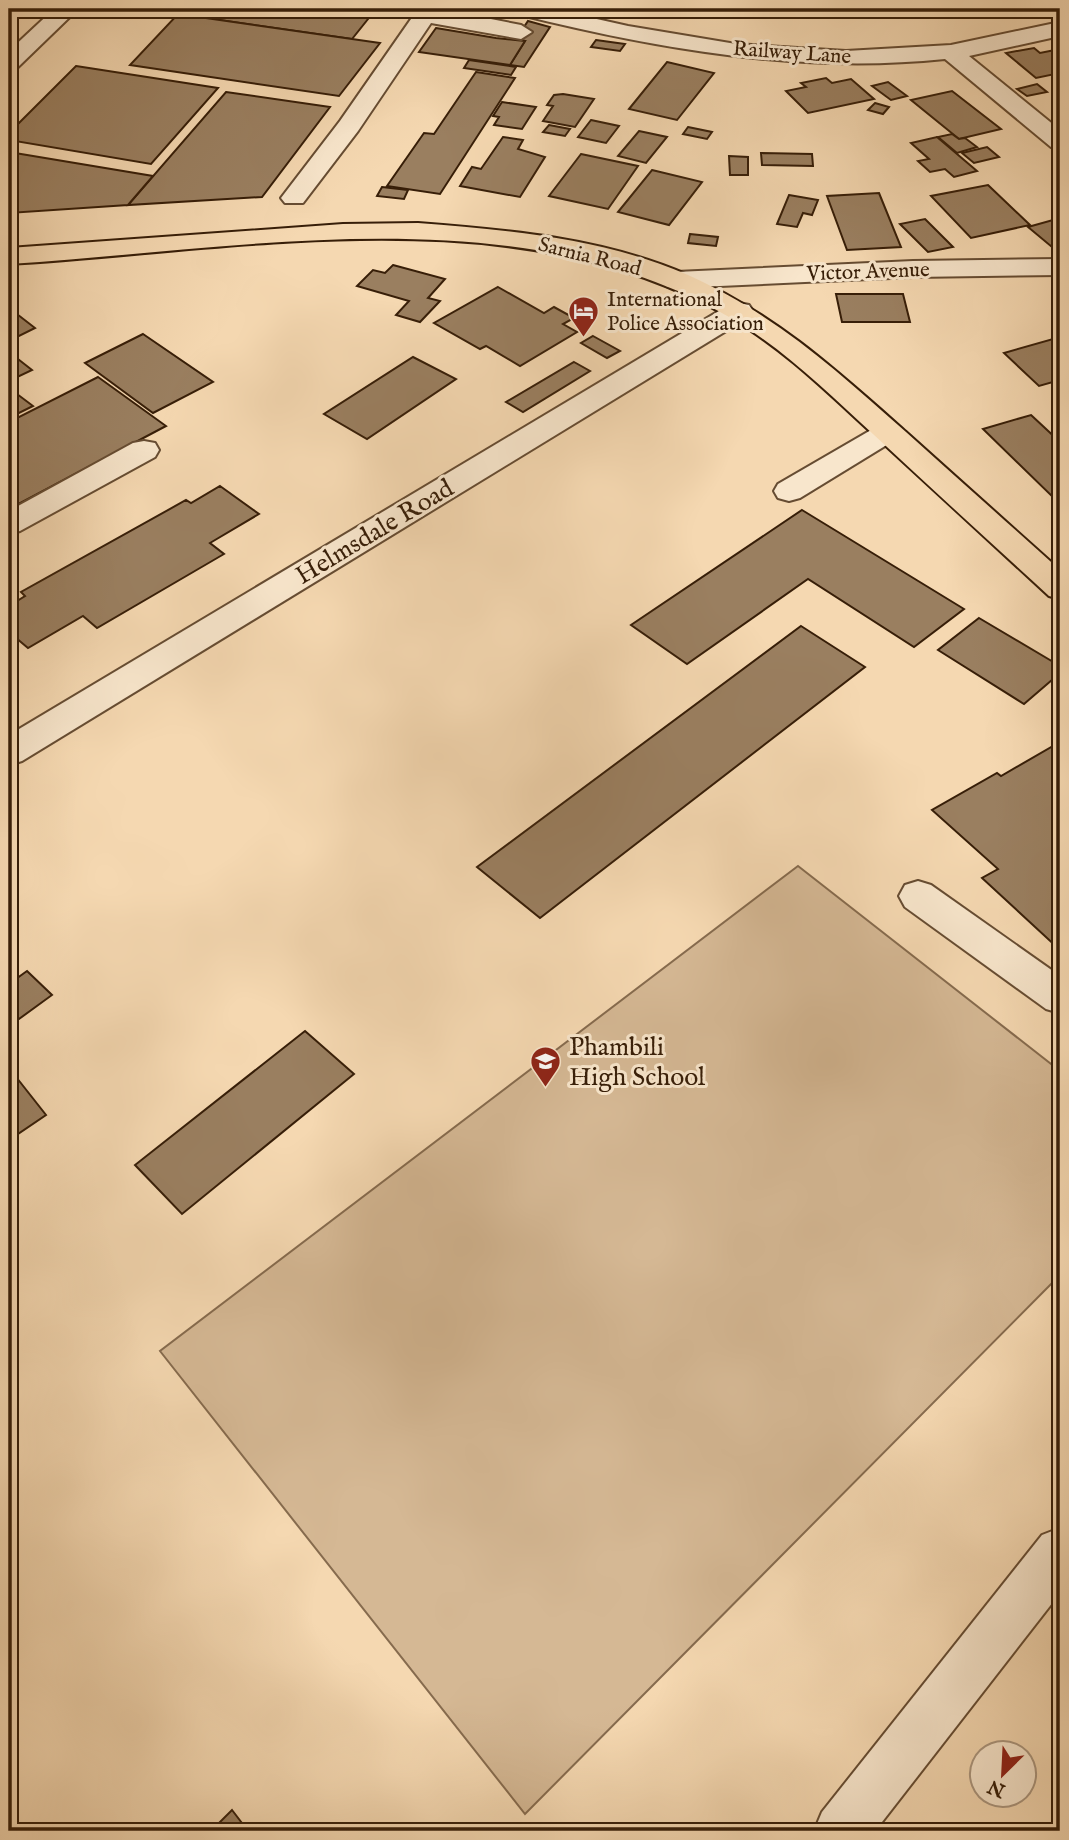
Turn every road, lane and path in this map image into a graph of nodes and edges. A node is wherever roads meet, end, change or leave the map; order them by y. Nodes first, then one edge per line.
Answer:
1 (67, 9) edge
2 (525, 9) edge
3 (427, 12) edge
4 (571, 14) edge
5 (21, 24) dead end
6 (45, 29) junction
7 (1060, 29) edge
8 (521, 32) dead end
9 (950, 52) junction
10 (9, 63) edge
11 (1060, 142) edge
12 (294, 198) dead end
13 (9, 256) edge
14 (1060, 267) edge
15 (677, 280) junction
16 (739, 310) junction
17 (888, 432) junction
18 (144, 450) dead end
19 (789, 491) dead end
20 (9, 524) edge
21 (1060, 588) edge
22 (11, 748) edge
23 (918, 897) dead end
24 (1060, 997) edge
25 (1060, 1553) edge
26 (841, 1831) edge

1 - 6 street
2 - 4 street, Railway Lane
3 - 8 street
3 - 12 street
4 - 9 street, Railway Lane
5 - 6 street
6 - 10 street
7 - 9 street, Railway Lane
9 - 11 street
13 - 15 main road, Sarnia Road
14 - 15 street, Victor Avenue
15 - 16 main road, Sarnia Road
16 - 17 main road, Sarnia Road
16 - 22 street, Helmsdale Road
17 - 19 street
17 - 21 main road, Sarnia Road
18 - 20 street
23 - 24 street
25 - 26 street

